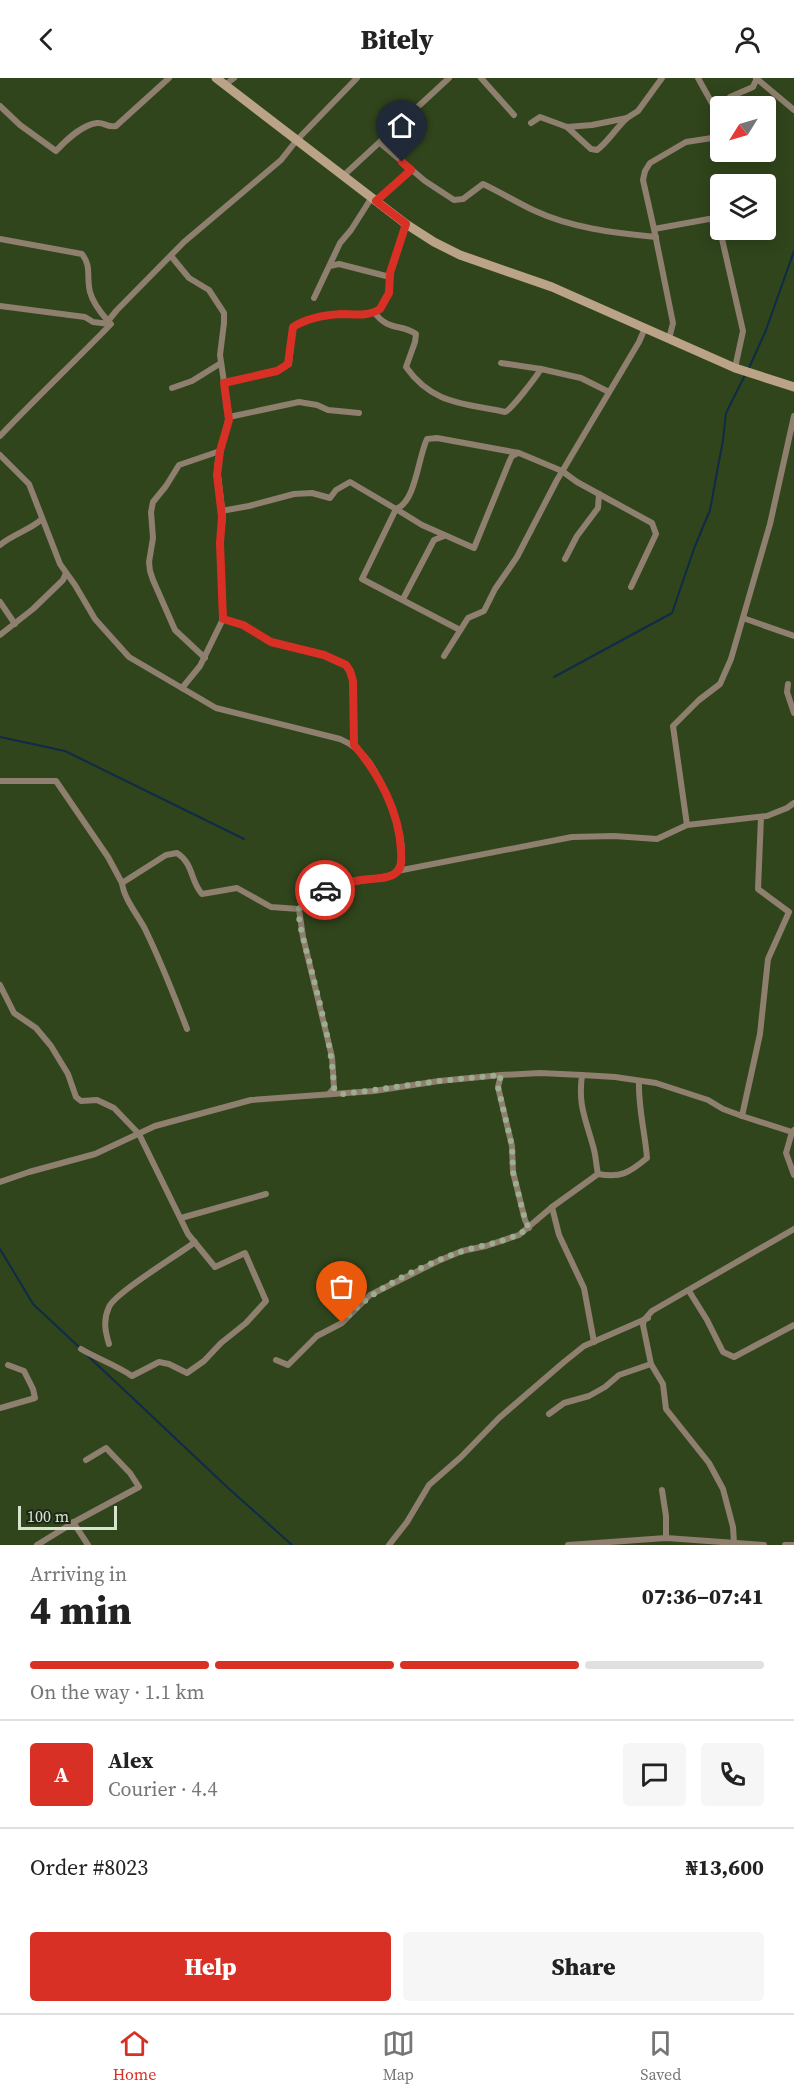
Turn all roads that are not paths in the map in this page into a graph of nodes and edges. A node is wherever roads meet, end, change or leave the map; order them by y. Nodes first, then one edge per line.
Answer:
1 (169, 78) edge
2 (216, 78) edge
3 (234, 78) edge
4 (357, 78) edge
5 (449, 78) edge
6 (482, 78) edge
7 (662, 78) edge
8 (698, 78) edge
9 (757, 78) edge
10 (225, 85) junction
11 (710, 96) edge
12 (732, 96) edge
13 (0, 106) edge
14 (794, 110) edge
15 (514, 115) dead end
16 (627, 118) junction
17 (531, 123) dead end
18 (567, 127) junction
19 (710, 138) edge
20 (296, 141) junction
21 (380, 143) junction
22 (411, 170) junction
23 (343, 176) junction
24 (374, 199) junction
25 (406, 224) junction
26 (654, 229) junction
27 (656, 237) junction
28 (0, 239) edge
29 (171, 256) junction
30 (330, 266) junction
31 (390, 277) junction
32 (314, 298) dead end
33 (0, 306) edge
34 (374, 312) junction
35 (110, 322) junction
36 (645, 328) junction
37 (669, 339) junction
38 (221, 363) junction
39 (501, 363) dead end
40 (541, 369) junction
41 (738, 369) junction
42 (224, 383) junction
43 (794, 387) edge
44 (172, 388) dead end
45 (609, 392) junction
46 (360, 413) dead end
47 (794, 416) edge
48 (229, 417) junction
49 (0, 436) edge
50 (220, 451) junction
51 (519, 453) junction
52 (0, 455) edge
53 (562, 471) junction
54 (599, 494) junction
55 (396, 509) junction
56 (220, 511) junction
57 (42, 519) junction
58 (444, 535) junction
59 (0, 544) edge
60 (565, 560) dead end
61 (66, 573) junction
62 (631, 587) dead end
63 (403, 599) junction
64 (0, 602) edge
65 (743, 618) junction
66 (223, 619) junction
67 (15, 624) junction
68 (460, 630) junction
69 (0, 635) edge
70 (794, 636) edge
71 (444, 656) dead end
72 (205, 658) junction
73 (788, 684) dead end
74 (182, 688) junction
75 (794, 713) edge
76 (354, 745) junction
77 (0, 781) edge
78 (794, 803) edge
79 (761, 817) junction
80 (687, 825) junction
81 (398, 871) junction
82 (122, 883) junction
83 (299, 909) junction
84 (0, 985) edge
85 (187, 1029) dead end
86 (582, 1074) junction
87 (501, 1075) junction
88 (639, 1081) junction
89 (334, 1088) junction
90 (343, 1094) junction
91 (329, 1095) junction
92 (742, 1116) junction
93 (793, 1131) edge
94 (139, 1134) junction
95 (598, 1174) junction
96 (794, 1175) edge
97 (0, 1182) edge
98 (266, 1194) dead end
99 (552, 1207) junction
100 (181, 1218) junction
101 (529, 1228) junction
102 (794, 1229) edge
103 (195, 1242) junction
104 (688, 1292) junction
105 (648, 1318) junction
106 (794, 1325) edge
107 (594, 1342) junction
108 (109, 1344) dead end
109 (81, 1349) dead end
110 (276, 1360) dead end
111 (651, 1364) junction
112 (8, 1365) dead end
113 (0, 1408) edge
114 (549, 1414) dead end
115 (86, 1460) dead end
116 (662, 1490) dead end
117 (73, 1522) junction
118 (663, 1541) edge
119 (734, 1543) junction
120 (597, 1544) edge
121 (743, 1544) edge
122 (37, 1545) edge
123 (88, 1545) edge
124 (389, 1545) edge
125 (568, 1545) edge
126 (764, 1545) edge
127 (785, 1545) edge
128 (794, 1545) edge

1 - 13 street
2 - 10 street
3 - 10 street
4 - 20 street
5 - 21 street
6 - 15 street
7 - 16 street
8 - 11 street
9 - 12 street
9 - 14 street
10 - 20 street
16 - 18 street
16 - 18 street
17 - 18 street
19 - 26 street
20 - 23 street
20 - 29 street
21 - 22 street
21 - 23 street
22 - 24 street
22 - 27 street
23 - 24 street
24 - 25 street
24 - 30 street
25 - 31 street
25 - 36 street
26 - 27 street
26 - 41 street
27 - 37 street
28 - 35 street
29 - 35 street
29 - 38 street
30 - 31 street
30 - 32 street
31 - 34 street
33 - 35 street
34 - 40 street
34 - 42 street
35 - 49 street
36 - 37 street
36 - 45 street
37 - 41 street
38 - 42 street
38 - 44 street
39 - 40 street
40 - 45 street
41 - 43 street
42 - 48 street
45 - 53 street
46 - 48 street
47 - 65 street
48 - 50 street
50 - 56 street
50 - 72 street
51 - 53 street
51 - 55 street
51 - 58 street
52 - 57 street
53 - 54 street
53 - 68 street
54 - 60 street
54 - 62 street
55 - 56 street
55 - 58 street
55 - 63 street
56 - 66 street
57 - 59 street
57 - 61 street
58 - 63 street
61 - 67 street
61 - 74 street
63 - 68 street
64 - 67 street
65 - 70 street
65 - 80 street
66 - 72 street
66 - 76 street
67 - 69 street
68 - 71 street
72 - 74 street
73 - 75 street
74 - 76 street
76 - 81 street
77 - 82 street
78 - 79 street
79 - 80 street
79 - 92 street
80 - 81 street
81 - 83 street
82 - 83 street
82 - 85 street
83 - 89 street
84 - 94 street
86 - 87 street
86 - 88 street
86 - 95 street
87 - 90 street
87 - 101 street
88 - 92 street
88 - 95 street
89 - 90 street
89 - 91 street
90 - 91 street
91 - 94 street
92 - 93 street
93 - 96 street
94 - 97 street
94 - 100 street
95 - 99 street
98 - 100 street
99 - 101 street
99 - 107 street
100 - 103 street
101 - 110 street
102 - 104 street
103 - 108 street
103 - 109 street
104 - 105 street
104 - 106 street
105 - 107 street
105 - 111 street
107 - 124 street
111 - 114 street
111 - 119 street
112 - 113 street
115 - 117 street
116 - 118 street
117 - 122 street
117 - 123 street
118 - 119 street
118 - 120 street
119 - 121 street
120 - 125 street
121 - 126 street
127 - 128 street

